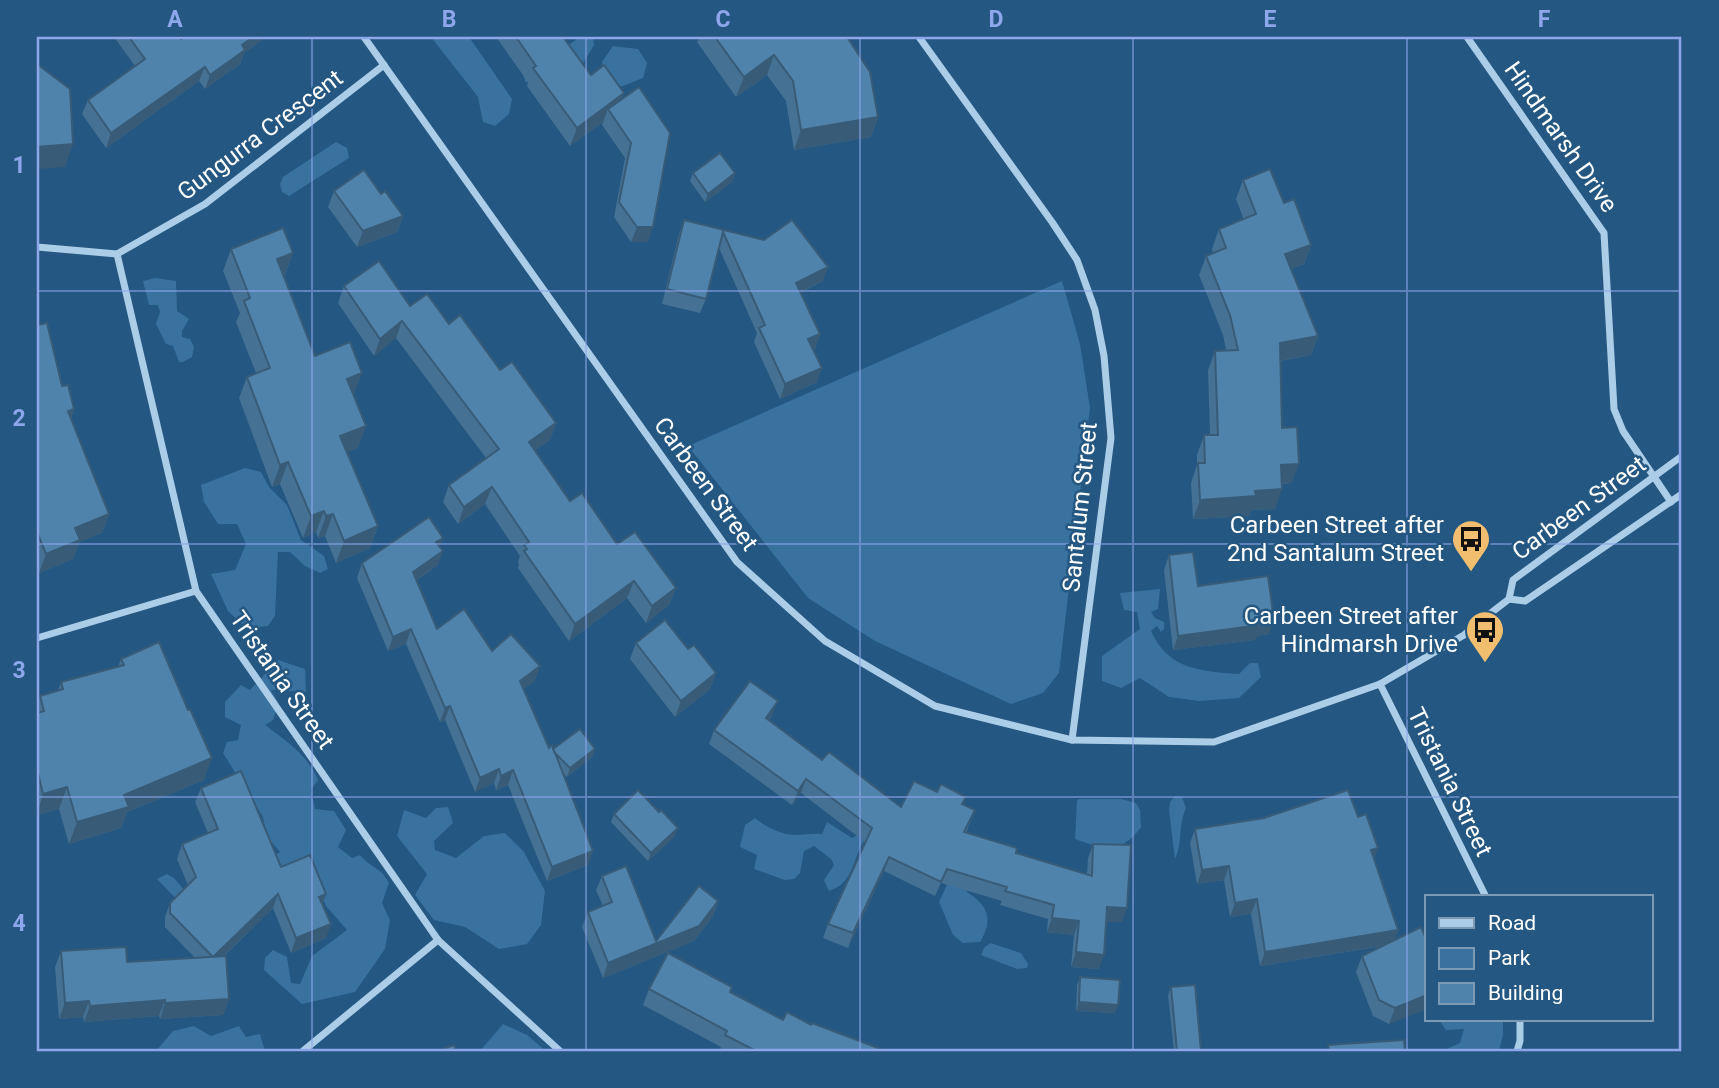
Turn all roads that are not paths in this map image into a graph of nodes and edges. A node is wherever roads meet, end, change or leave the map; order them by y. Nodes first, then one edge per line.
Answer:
1 (364, 37) edge
2 (919, 37) edge
3 (1467, 37) edge
4 (384, 65) junction
5 (37, 247) edge
6 (117, 254) junction
7 (1682, 456) edge
8 (1654, 477) junction
9 (1682, 494) edge
10 (1671, 502) junction
11 (196, 591) junction
12 (1508, 599) junction
13 (37, 638) edge
14 (1380, 684) junction
15 (1072, 740) junction
16 (1485, 895) edge
17 (438, 940) junction
18 (1520, 1021) edge
19 (303, 1051) edge
20 (560, 1051) edge
21 (1517, 1051) edge

1 - 4 street, Carbeen Street
2 - 15 street, Santalum Street
3 - 8 street, Hindmarsh Drive
4 - 6 street, Gungurra Crescent
4 - 15 street, Carbeen Street
5 - 6 street
6 - 11 street, Tristania Street
7 - 8 street, Carbeen Street
8 - 10 street, Hindmarsh Drive
8 - 12 street, Carbeen Street
9 - 10 street, Carbeen Street
10 - 12 street, Carbeen Street
11 - 13 street
11 - 17 street, Tristania Street
12 - 14 street, Carbeen Street
14 - 15 street, Carbeen Street
14 - 16 street, Tristania Street
17 - 19 street
17 - 20 street, Tristania Street
18 - 21 street

